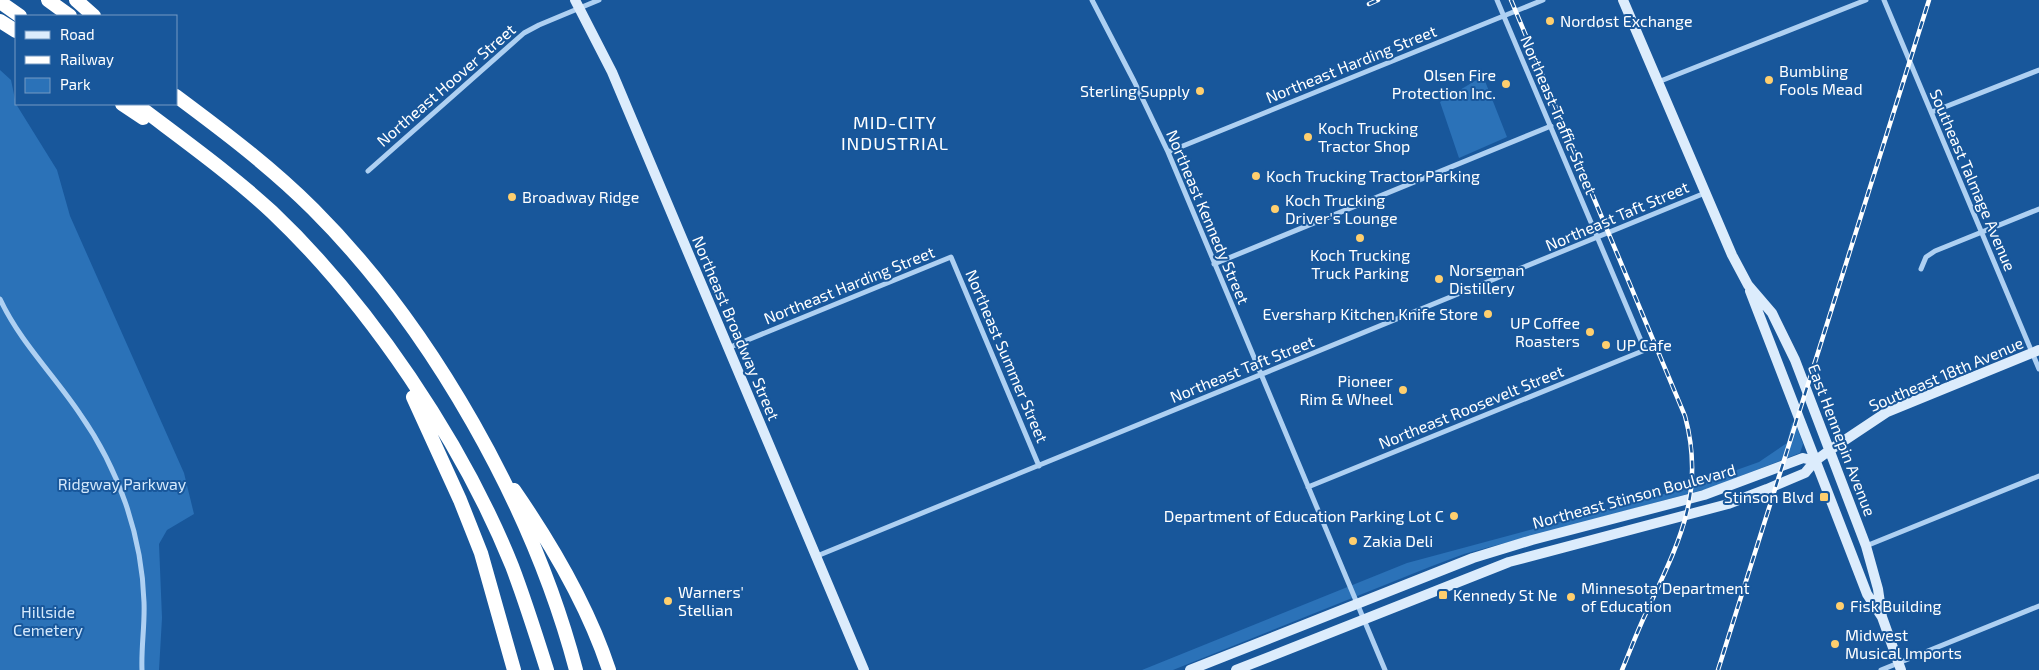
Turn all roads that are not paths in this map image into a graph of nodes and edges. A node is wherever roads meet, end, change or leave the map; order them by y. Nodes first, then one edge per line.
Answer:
1 (48, 0) edge
2 (76, 0) edge
3 (599, 0) edge
4 (1092, 0) edge
5 (1498, 0) edge
6 (1543, 0) edge
7 (1623, 0) edge
8 (1866, 0) edge
9 (1884, 0) edge
10 (0, 2) edge
11 (577, 4) edge
12 (19, 15) edge
13 (69, 15) edge
14 (93, 15) edge
15 (1504, 16) junction
16 (0, 21) edge
17 (15, 30) edge
18 (2039, 70) edge
19 (1658, 82) junction
20 (178, 97) edge
21 (123, 105) edge
22 (137, 105) edge
23 (1932, 112) junction
24 (1551, 126) junction
25 (1168, 152) junction
26 (368, 170) dead end
27 (250, 193) junction
28 (1705, 193) junction
29 (2039, 209) edge
30 (1980, 232) junction
31 (1598, 238) junction
32 (951, 257) joint
33 (1214, 264) junction
34 (1921, 269) dead end
35 (1748, 285) junction
36 (0, 299) edge
37 (387, 348) junction
38 (728, 348) junction
39 (1644, 350) joint
40 (2036, 352) edge
41 (2039, 369) edge
42 (1261, 376) junction
43 (1830, 450) junction
44 (491, 456) junction
45 (1816, 461) junction
46 (1039, 466) junction
47 (2039, 476) edge
48 (1308, 487) junction
49 (1866, 546) junction
50 (817, 556) junction
51 (1358, 604) junction
52 (2039, 606) edge
53 (1364, 618) junction
54 (1882, 618) junction
55 (1900, 666) edge
56 (142, 670) edge
57 (514, 670) edge
58 (547, 670) edge
59 (576, 670) edge
60 (609, 670) edge
61 (864, 670) edge
62 (1190, 670) edge
63 (1236, 670) edge
64 (1386, 670) edge
65 (1881, 670) edge

1 - 13 highway
2 - 14 highway
3 - 11 street, Northeast Hoover Street
4 - 25 street, Northeast Kennedy Street
5 - 15 street, Northeast Traffic Street
6 - 15 street, Northeast Harding Street
7 - 19 main road, East Hennepin Avenue
8 - 19 street
9 - 23 street, Southeast Talmage Avenue
10 - 12 highway
11 - 26 street, Northeast Hoover Street
11 - 38 main road, Northeast Broadway Street
15 - 24 street, Northeast Traffic Street
15 - 25 street, Northeast Harding Street
16 - 17 highway
18 - 23 street
19 - 28 main road, East Hennepin Avenue
20 - 44 highway
21 - 27 highway
22 - 27 highway
23 - 30 street, Southeast Talmage Avenue
24 - 31 street, Northeast Traffic Street
24 - 33 street
25 - 33 street, Northeast Kennedy Street
27 - 37 highway
28 - 31 street, Northeast Taft Street
28 - 35 main road, East Hennepin Avenue
29 - 30 street
30 - 34 street
30 - 40 street, Southeast Talmage Avenue
31 - 39 street, Northeast Traffic Street
31 - 42 street, Northeast Taft Street
32 - 38 street, Northeast Harding Street
32 - 46 street, Northeast Summer Street
33 - 42 street, Northeast Kennedy Street
35 - 43 main road, East Hennepin Avenue
35 - 45 main road, East Hennepin Avenue
36 - 56 street
37 - 57 highway
37 - 58 highway
38 - 50 main road, Northeast Broadway Street
39 - 48 street, Northeast Roosevelt Street
40 - 41 street, Southeast Talmage Avenue
40 - 43 main road, Southeast 18th Avenue
42 - 46 street, Northeast Taft Street
42 - 48 street, Northeast Kennedy Street
43 - 45 main road, Southeast 18th Avenue
43 - 49 main road, East Hennepin Avenue
44 - 59 highway
44 - 60 highway
45 - 51 main road, Northeast Stinson Boulevard
45 - 53 main road, Northeast Stinson Boulevard
45 - 54 main road, East Hennepin Avenue
46 - 50 street, Northeast Taft Street
47 - 49 street
48 - 51 street, Northeast Kennedy Street
49 - 54 main road, East Hennepin Avenue
50 - 61 main road, Northeast Broadway Street
51 - 53 street, Northeast Kennedy Street
51 - 62 main road, Northeast Stinson Boulevard
52 - 55 street
53 - 63 main road, Northeast Stinson Boulevard
53 - 64 street, Northeast Kennedy Street
54 - 55 main road, East Hennepin Avenue
55 - 65 street

